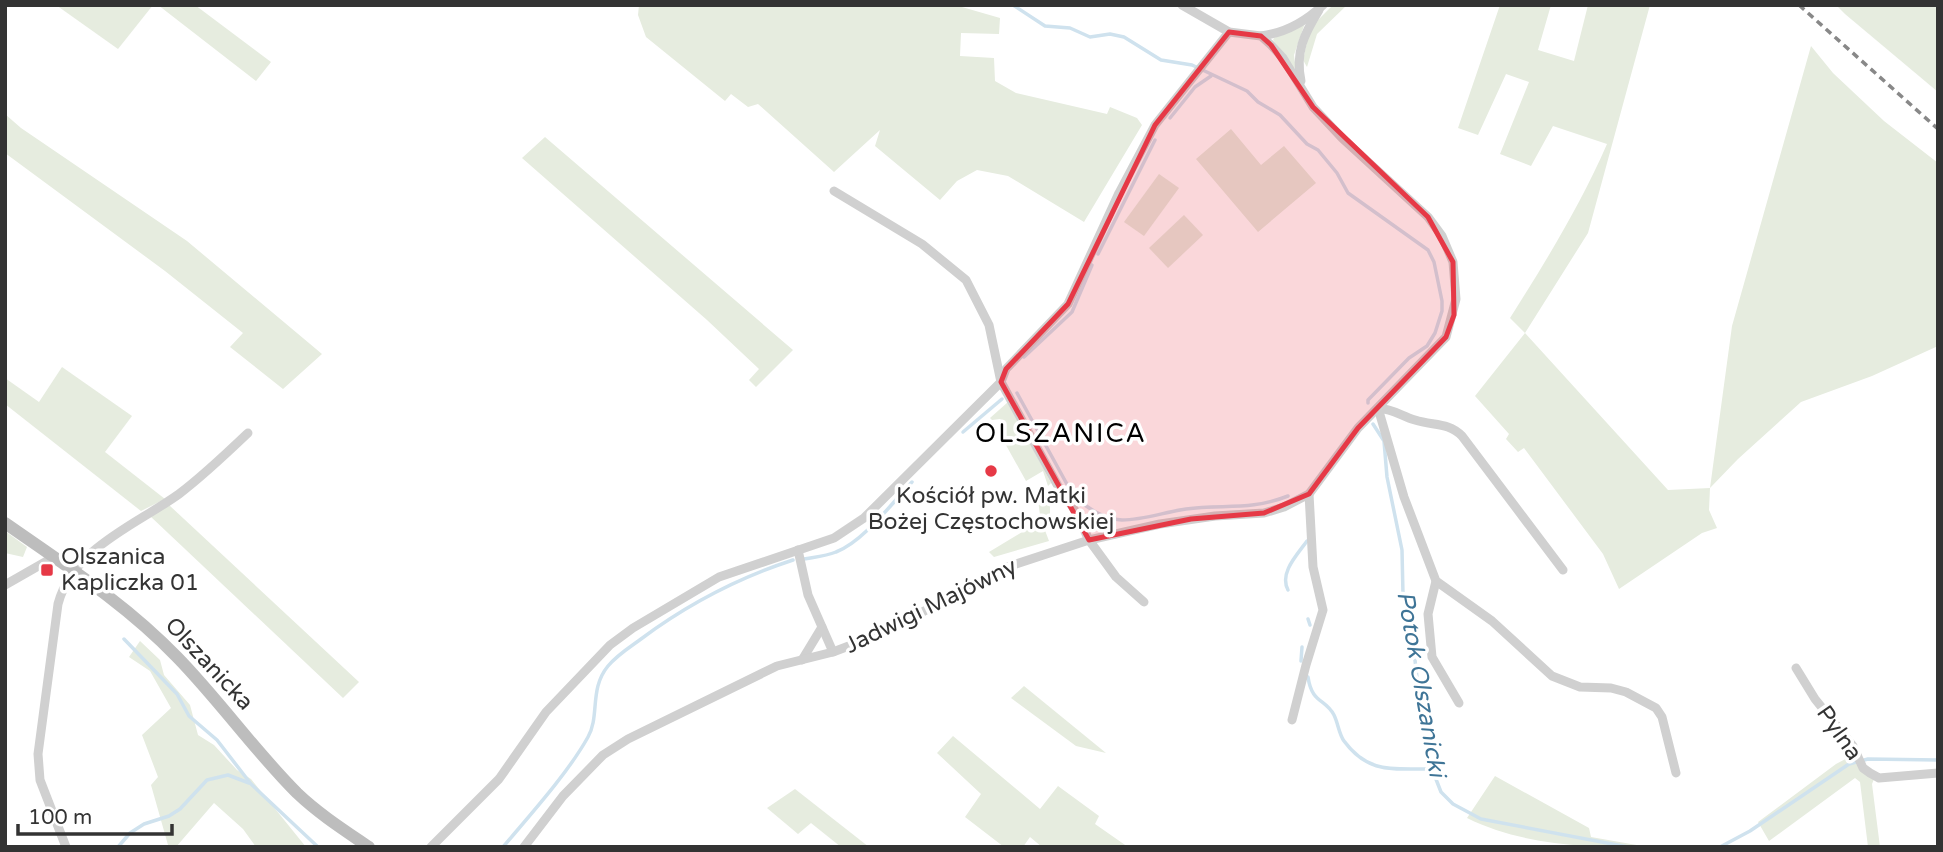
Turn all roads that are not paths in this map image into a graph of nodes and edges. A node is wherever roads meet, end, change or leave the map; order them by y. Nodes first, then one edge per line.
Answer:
1 (1182, 5) edge
2 (1321, 8) edge
3 (1229, 32) junction
4 (1261, 36) junction
5 (1303, 89) junction
6 (834, 191) dead end
7 (1001, 382) junction
8 (1378, 408) junction
9 (248, 433) dead end
10 (1309, 494) junction
11 (5, 523) edge
12 (1089, 540) junction
13 (798, 551) junction
14 (54, 557) junction
15 (1563, 570) dead end
16 (75, 571) junction
17 (1436, 581) junction
18 (5, 585) edge
19 (1144, 602) dead end
20 (822, 627) junction
21 (833, 652) junction
22 (802, 660) junction
23 (1796, 668) dead end
24 (1459, 703) dead end
25 (1292, 720) dead end
26 (1676, 773) dead end
27 (1938, 773) edge
28 (66, 847) edge
29 (369, 847) edge
30 (431, 847) edge
31 (524, 847) edge

1 - 3 street
2 - 4 street
2 - 5 street
3 - 4 street
3 - 7 street
4 - 5 street, Jadwigi Majówny
5 - 8 street, Jadwigi Majówny
6 - 7 street
7 - 12 street
7 - 13 street
8 - 10 street, Jadwigi Majówny
8 - 15 street
8 - 17 street
9 - 16 street
10 - 12 street, Jadwigi Majówny
10 - 25 street
11 - 14 street, Olszanicka
12 - 19 street
12 - 21 street, Jadwigi Majówny
13 - 20 street
13 - 30 street
14 - 16 street, Olszanicka
14 - 18 street
16 - 28 street
16 - 29 street, Olszanicka
17 - 24 street
17 - 26 street
20 - 21 street
20 - 22 street
21 - 22 street, Jadwigi Majówny
22 - 31 street, Jadwigi Majówny
23 - 27 street, Pylna

